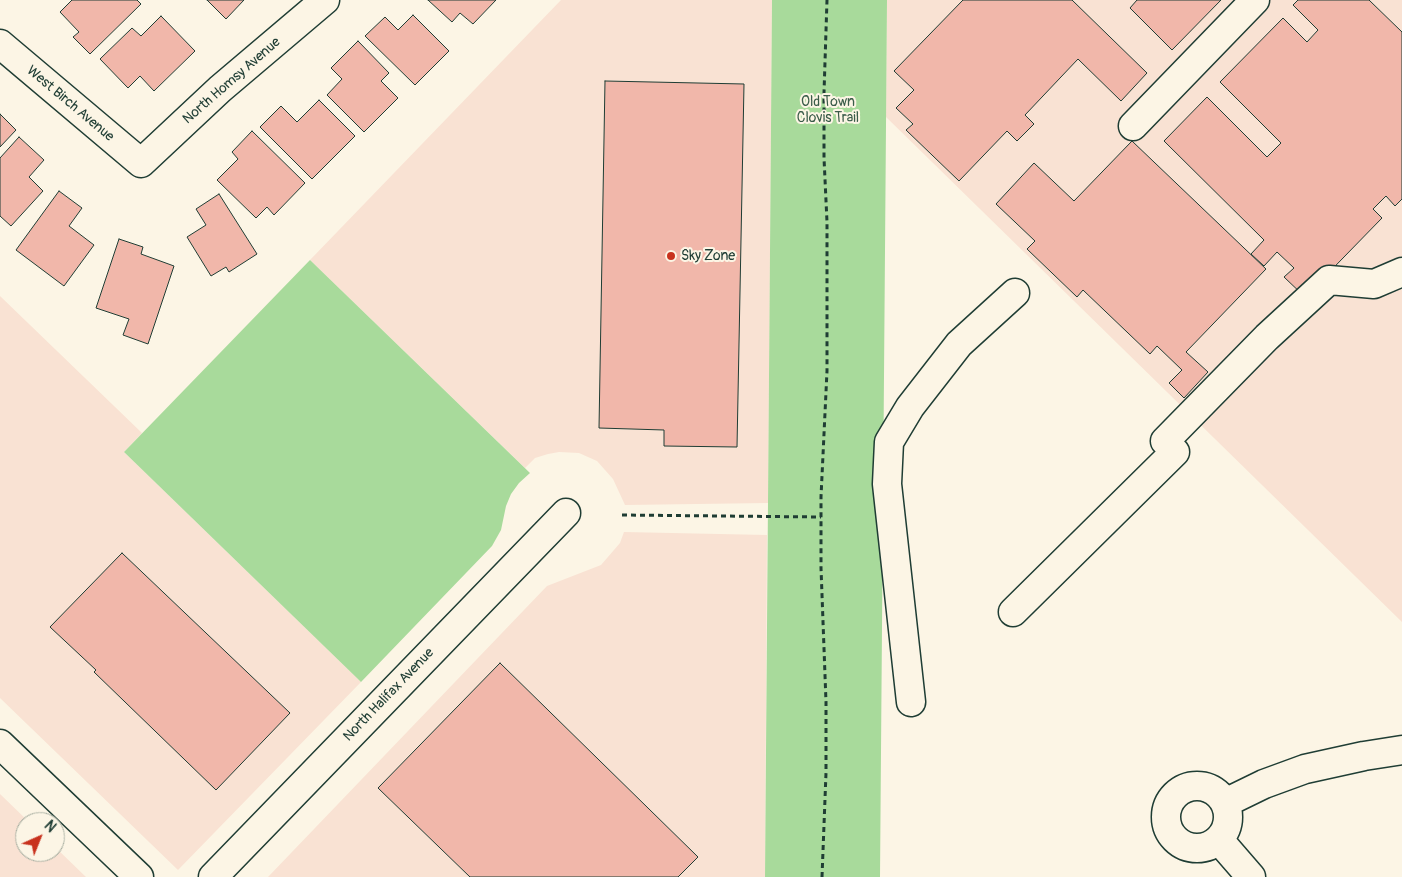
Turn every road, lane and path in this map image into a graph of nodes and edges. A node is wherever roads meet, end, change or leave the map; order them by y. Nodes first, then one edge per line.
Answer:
1 (325, 0) edge
2 (827, 0) edge
3 (1255, 0) edge
4 (0, 44) edge
5 (1132, 126) dead end
6 (141, 163) joint
7 (1402, 272) edge
8 (1015, 293) dead end
9 (566, 513) dead end
10 (622, 515) dead end
11 (821, 517) junction
12 (1013, 612) dead end
13 (911, 702) dead end
14 (0, 744) edge
15 (1402, 750) edge
16 (1225, 803) junction
17 (1219, 840) junction
18 (139, 877) edge
19 (213, 877) edge
20 (822, 877) edge
21 (1251, 877) edge

1 - 6 street, North Homsy Avenue
2 - 11 path
3 - 5 street
4 - 6 street, West Birch Avenue
7 - 12 street
8 - 13 street
9 - 19 street, North Halifax Avenue
10 - 11 path
11 - 20 path
14 - 18 street
15 - 16 street
16 - 17 street
16 - 17 street
17 - 21 street

